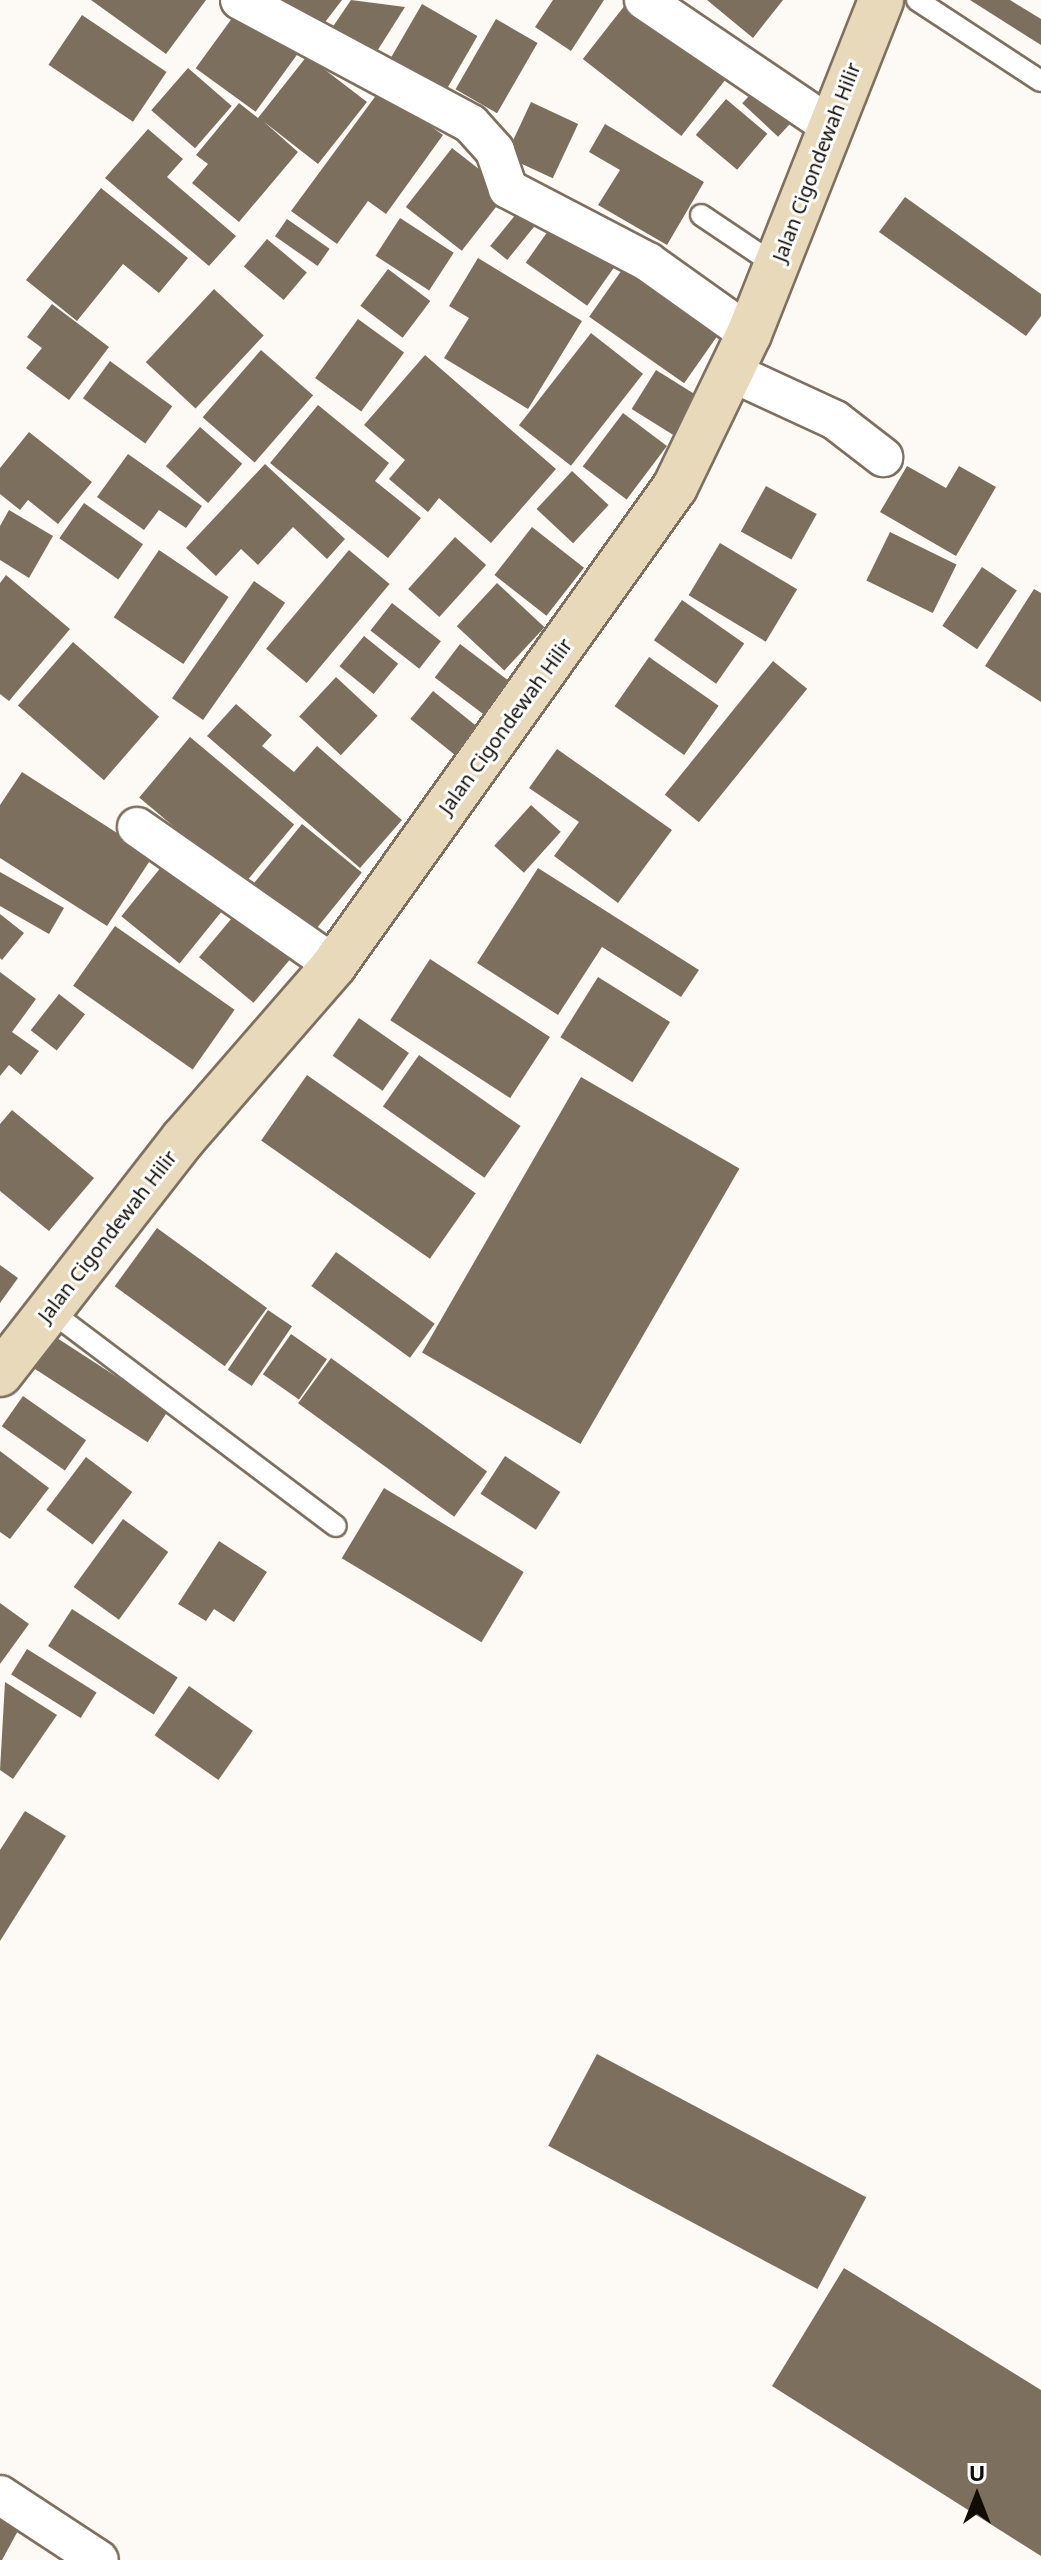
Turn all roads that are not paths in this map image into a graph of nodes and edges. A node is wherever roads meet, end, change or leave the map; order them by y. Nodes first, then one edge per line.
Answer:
1 (240, 0) edge
2 (644, 0) edge
3 (881, 0) edge
4 (917, 0) edge
5 (1041, 81) edge
6 (827, 124) junction
7 (701, 215) dead end
8 (777, 266) junction
9 (739, 352) junction
10 (883, 457) dead end
11 (137, 827) dead end
12 (334, 965) junction
13 (49, 1310) junction
14 (0, 1374) edge
15 (336, 1526) dead end
16 (0, 2495) edge
17 (99, 2560) edge

1 - 9 street
2 - 6 street
3 - 6 street, Jalan Cigondewah Hilir
4 - 5 lane
6 - 8 street, Jalan Cigondewah Hilir
7 - 8 lane
8 - 9 street, Jalan Cigondewah Hilir
9 - 10 street
9 - 12 street, Jalan Cigondewah Hilir
11 - 12 street
12 - 13 street, Jalan Cigondewah Hilir
13 - 14 street, Jalan Cigondewah Hilir
13 - 15 lane
16 - 17 street

